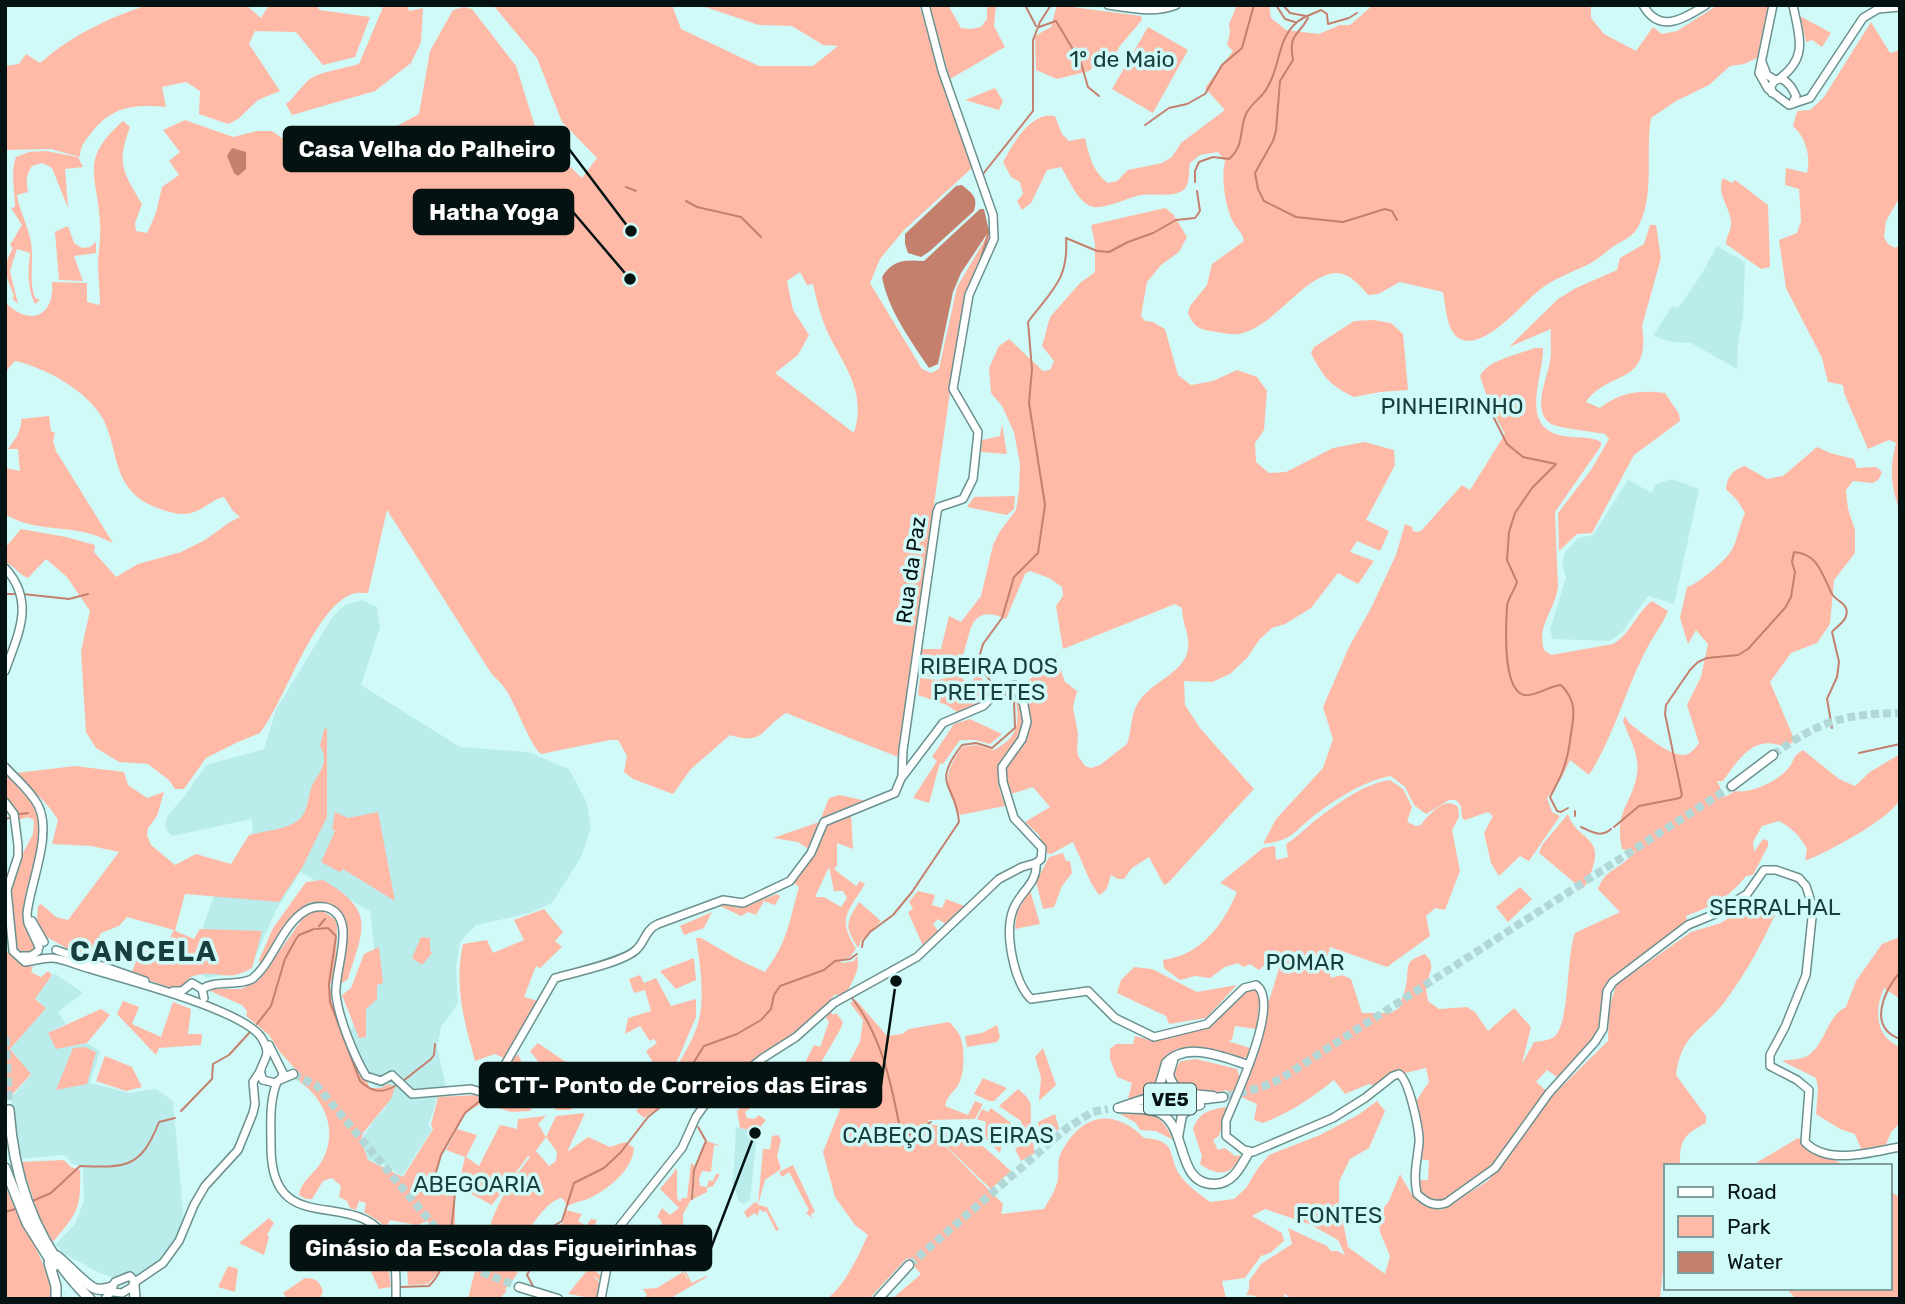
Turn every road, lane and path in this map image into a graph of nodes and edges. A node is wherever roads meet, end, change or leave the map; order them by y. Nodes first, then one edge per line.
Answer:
1 (925, 5) edge
2 (1108, 5) edge
3 (1176, 5) edge
4 (1643, 5) edge
5 (1706, 5) edge
6 (1773, 5) edge
7 (1793, 5) edge
8 (1900, 7) edge
9 (1762, 61) junction
10 (1792, 68) junction
11 (1777, 79) junction
12 (1789, 84) junction
13 (1814, 92) junction
14 (1772, 93) junction
15 (1796, 93) junction
16 (1792, 104) junction
17 (5, 568) edge
18 (5, 671) edge
19 (1773, 755) tunnel mouth
20 (5, 767) edge
21 (902, 776) junction
22 (1732, 786) tunnel mouth
23 (5, 802) edge
24 (1037, 863) junction
25 (56, 950) junction
26 (43, 951) junction
27 (202, 989) junction
28 (185, 994) junction
29 (200, 1000) junction
30 (1176, 1055) junction
31 (280, 1065) junction
32 (1248, 1065) junction
33 (263, 1066) junction
34 (272, 1081) junction
35 (254, 1087) junction
36 (1225, 1097) junction
37 (1118, 1108) junction
38 (1108, 1109) tunnel mouth
39 (9, 1110) dead end
40 (1178, 1140) junction
41 (1900, 1147) edge
42 (1249, 1152) junction
43 (5, 1168) edge
44 (46, 1250) junction
45 (909, 1265) tunnel mouth
46 (134, 1281) junction
47 (519, 1287) tunnel mouth
48 (114, 1290) junction
49 (56, 1299) edge
50 (83, 1299) edge
51 (90, 1299) edge
52 (135, 1299) edge
53 (396, 1299) edge
54 (558, 1299) edge
55 (601, 1299) edge
56 (878, 1299) edge

1 - 21 street, Rua da Paz
2 - 3 street
4 - 5 street
6 - 9 street
7 - 10 street
8 - 13 street
9 - 11 street
9 - 14 street
10 - 11 street
10 - 12 street
11 - 12 street
11 - 14 street
12 - 15 street
13 - 15 street
13 - 16 street
14 - 16 street
15 - 16 street
17 - 18 street
19 - 22 main road
20 - 26 street
21 - 24 street
21 - 27 street, Rua da Paz
23 - 26 street
24 - 32 street
24 - 55 street
25 - 26 street
25 - 26 street
25 - 28 street
26 - 28 street
27 - 28 street
27 - 29 street
28 - 29 street
29 - 31 street
29 - 33 street
30 - 32 main road, VE5
30 - 36 main road, VE5
30 - 37 main road, VE5
31 - 33 street
31 - 34 street
31 - 34 main road
32 - 42 street
33 - 34 street
33 - 35 street
34 - 35 street
34 - 53 street
35 - 46 street
36 - 37 main road, VE5
36 - 40 main road, VE5
37 - 38 main road, VE5
37 - 40 main road, VE5
39 - 44 highway
40 - 42 main road, VE5
41 - 42 street
43 - 44 highway
44 - 48 highway
44 - 49 highway
44 - 50 highway
44 - 51 highway
45 - 56 main road
46 - 48 street
46 - 48 street
46 - 52 highway
47 - 54 main road

